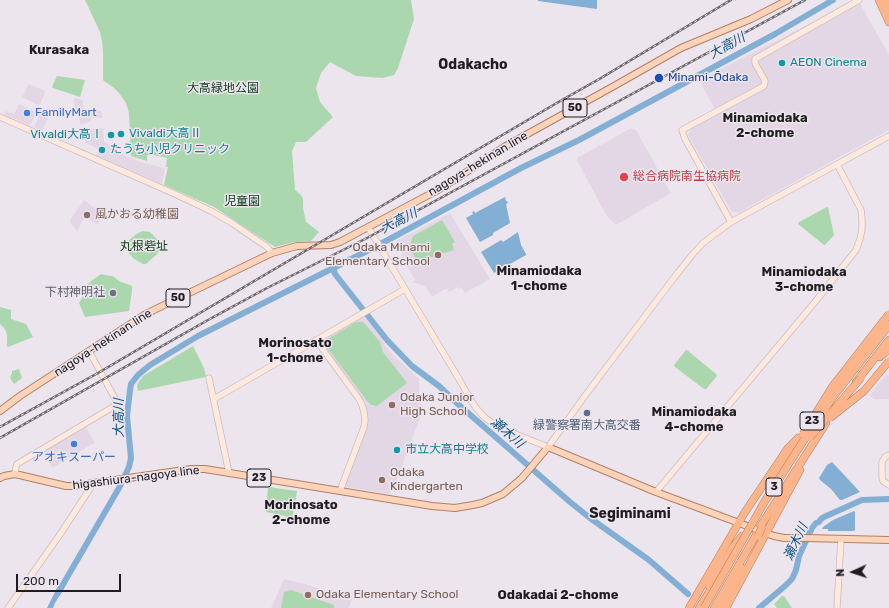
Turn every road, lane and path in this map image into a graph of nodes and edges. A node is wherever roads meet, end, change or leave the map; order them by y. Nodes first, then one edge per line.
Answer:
1 (788, 0) edge
2 (859, 0) edge
3 (879, 0) edge
4 (885, 0) edge
5 (889, 10) edge
6 (889, 22) edge
7 (0, 117) edge
8 (889, 136) edge
9 (837, 164) junction
10 (731, 222) junction
11 (368, 227) junction
12 (272, 253) junction
13 (405, 289) junction
14 (889, 314) edge
15 (889, 324) edge
16 (889, 330) edge
17 (316, 340) junction
18 (889, 341) edge
19 (889, 349) edge
20 (89, 351) junction
21 (889, 361) edge
22 (872, 364) junction
23 (209, 378) dead end
24 (214, 398) junction
25 (0, 411) edge
26 (809, 426) junction
27 (822, 426) junction
28 (548, 447) junction
29 (889, 455) edge
30 (229, 473) junction
31 (15, 474) junction
32 (0, 478) edge
33 (776, 483) junction
34 (93, 484) junction
35 (889, 485) edge
36 (340, 491) junction
37 (656, 492) junction
38 (739, 524) junction
39 (763, 529) junction
40 (757, 535) junction
41 (842, 538) junction
42 (889, 540) edge
43 (708, 586) junction
44 (692, 607) edge
45 (8, 608) edge
46 (699, 608) edge
47 (704, 608) edge
48 (709, 608) edge
49 (714, 608) edge
50 (721, 608) edge
51 (726, 608) edge
52 (837, 608) edge

1 - 11 main road, nagoya-hekinan line / 50
2 - 10 street
3 - 6 highway
4 - 5 highway
7 - 12 street
8 - 9 street
9 - 10 street
9 - 37 street
10 - 28 street
11 - 12 main road, nagoya-hekinan line / 50
11 - 13 street
12 - 20 main road, nagoya-hekinan line / 50
13 - 17 street
13 - 28 street
14 - 33 highway, bridge
15 - 33 highway, 3, bridge
16 - 26 highway, 23
17 - 24 street
17 - 36 street
18 - 22 highway
18 - 27 highway, 23
19 - 22 highway
20 - 25 main road, nagoya-hekinan line / 50
20 - 31 street
21 - 27 highway, bridge
22 - 27 highway, 3, bridge
23 - 24 street
24 - 30 street
26 - 38 highway
26 - 43 highway, 23, bridge
27 - 39 highway
27 - 39 highway, 23
27 - 48 highway, 3, bridge
28 - 36 main road, higashiura-nagoya line / 23
28 - 37 main road
29 - 35 street
30 - 34 main road, higashiura-nagoya line / 23
30 - 36 main road, higashiura-nagoya line / 23
31 - 32 main road, higashiura-nagoya line / 23
31 - 34 main road, higashiura-nagoya line / 23
33 - 47 highway, 3, bridge
34 - 45 street
37 - 38 main road
38 - 39 main road
38 - 43 highway
39 - 40 highway, 23, bridge
39 - 41 main road
39 - 51 highway
40 - 49 highway, 23
40 - 50 highway
41 - 42 main road
41 - 52 street
43 - 44 highway
43 - 46 highway

